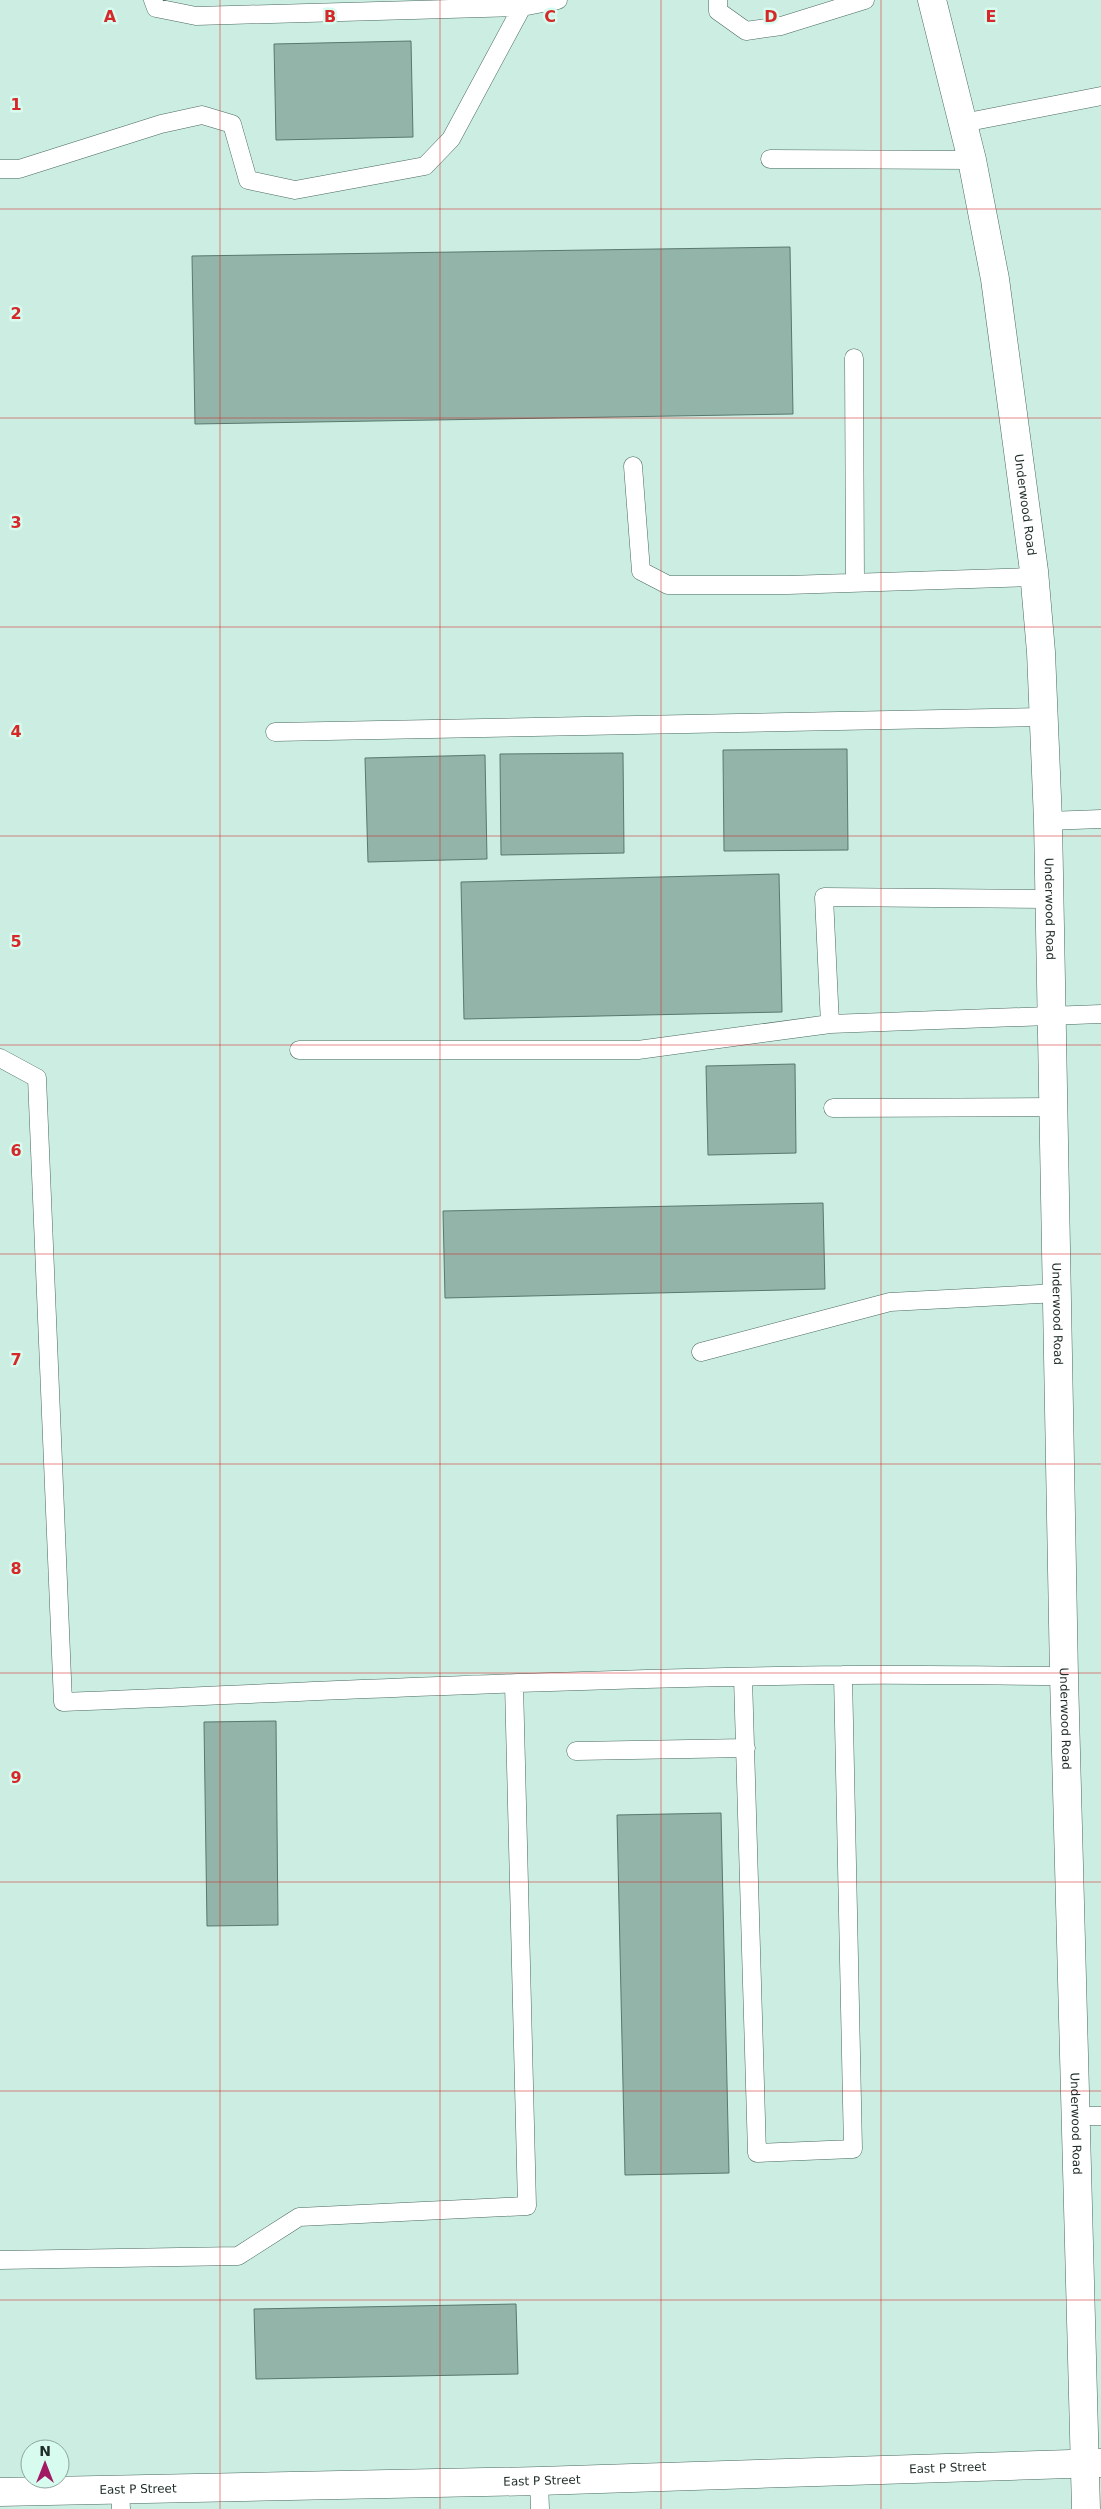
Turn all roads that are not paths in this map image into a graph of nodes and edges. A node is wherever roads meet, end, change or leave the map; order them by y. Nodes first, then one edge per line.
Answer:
1 (153, 0) edge
2 (558, 0) edge
3 (718, 0) edge
4 (865, 0) edge
5 (932, 0) edge
6 (522, 7) junction
7 (1101, 96) edge
8 (963, 123) junction
9 (770, 159) dead end
10 (972, 160) junction
11 (0, 170) edge
12 (854, 358) dead end
13 (633, 466) dead end
14 (1035, 577) junction
15 (855, 583) junction
16 (1043, 718) junction
17 (275, 732) dead end
18 (1101, 819) edge
19 (1048, 821) junction
20 (1049, 899) junction
21 (1101, 1014) edge
22 (1052, 1016) junction
23 (830, 1024) junction
24 (299, 1050) dead end
25 (0, 1058) edge
26 (1055, 1107) junction
27 (833, 1108) dead end
28 (1058, 1293) junction
29 (701, 1352) dead end
30 (843, 1675) junction
31 (1064, 1676) junction
32 (743, 1678) junction
33 (514, 1684) junction
34 (746, 1748) junction
35 (576, 1751) dead end
36 (1089, 2116) edge
37 (0, 2260) edge
38 (1093, 2463) edge
39 (539, 2481) junction
40 (0, 2492) edge
41 (121, 2500) edge
42 (540, 2509) edge
43 (1086, 2509) edge

1 - 6 lane
2 - 6 lane
3 - 4 lane
5 - 8 main road, Underwood Road
6 - 11 lane
7 - 8 lane
8 - 10 main road, Underwood Road
9 - 10 lane
10 - 14 main road, Underwood Road
12 - 15 lane
13 - 15 lane
14 - 15 lane
14 - 16 main road, Underwood Road
16 - 17 lane
16 - 19 main road, Underwood Road
18 - 19 lane
19 - 20 main road, Underwood Road
20 - 22 main road, Underwood Road
20 - 23 lane
21 - 22 lane
22 - 23 lane
22 - 26 main road, Underwood Road
23 - 24 lane
25 - 33 lane
26 - 27 lane
26 - 28 main road, Underwood Road
28 - 29 lane
28 - 31 main road, Underwood Road
30 - 31 lane
30 - 32 lane
30 - 34 lane
31 - 36 main road, Underwood Road
32 - 33 lane
32 - 34 lane
33 - 37 lane
34 - 35 lane
36 - 38 main road, Underwood Road
38 - 39 main road, East P Street
38 - 43 main road, Underwood Road
39 - 41 main road, East P Street
39 - 42 lane
40 - 41 main road, East P Street

